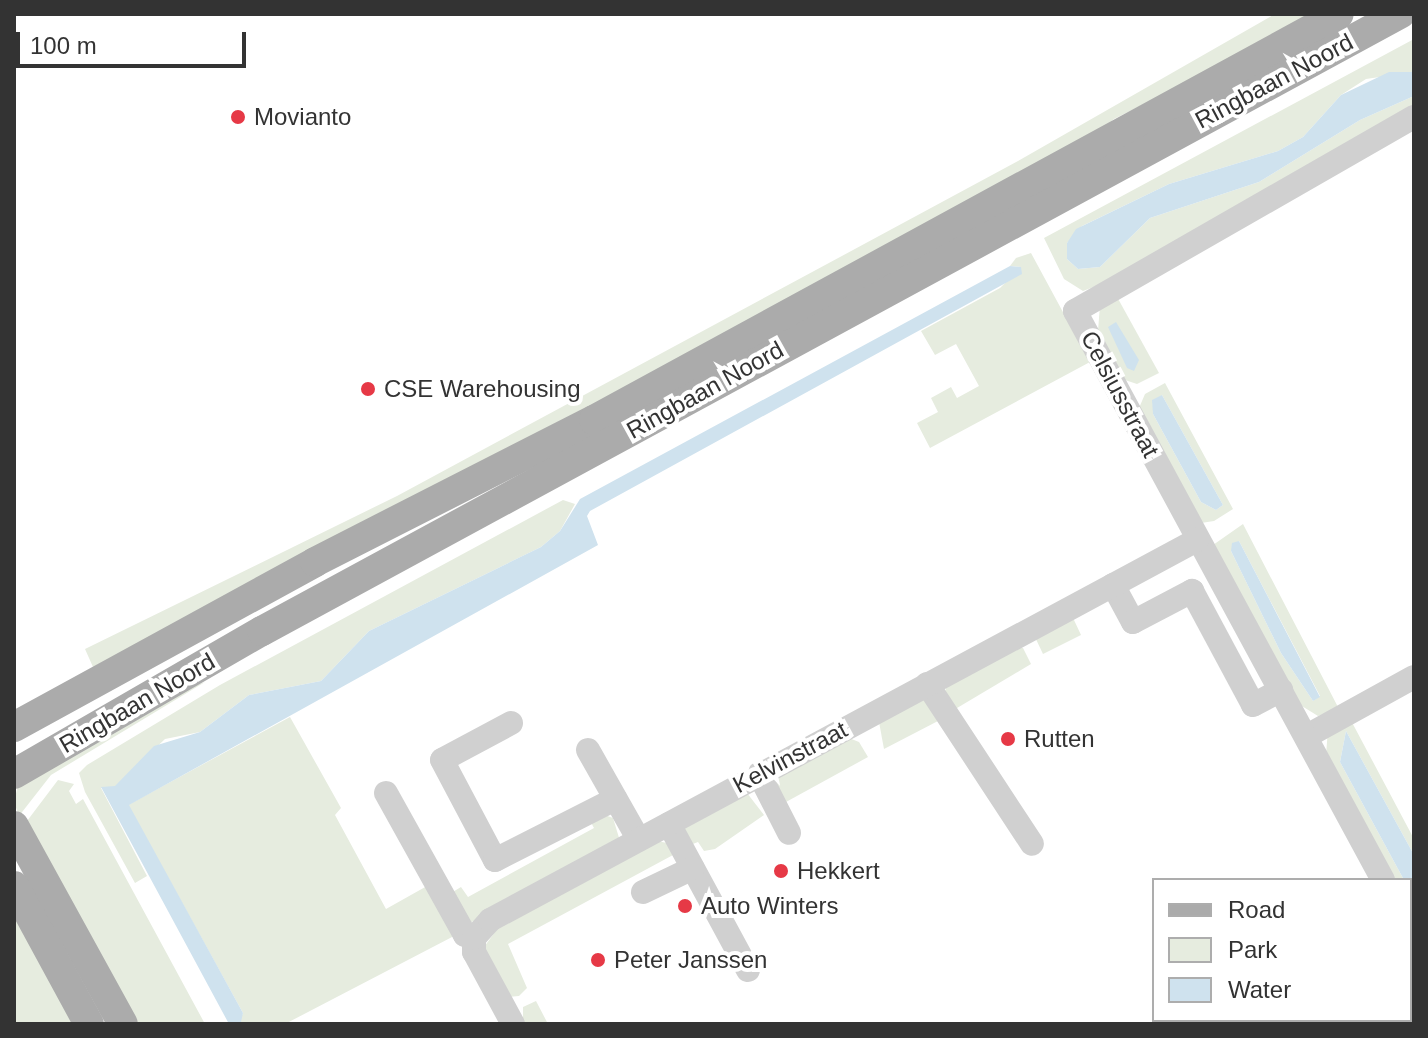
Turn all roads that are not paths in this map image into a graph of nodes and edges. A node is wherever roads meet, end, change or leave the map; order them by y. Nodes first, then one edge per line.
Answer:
1 (1339, 14) edge
2 (1400, 14) edge
3 (1414, 117) edge
4 (1197, 540) junction
5 (1113, 585) junction
6 (1414, 677) edge
7 (927, 684) junction
8 (1281, 690) junction
9 (511, 723) dead end
10 (14, 727) edge
11 (1307, 736) junction
12 (588, 750) dead end
13 (14, 774) edge
14 (759, 774) junction
15 (386, 793) dead end
16 (615, 799) junction
17 (669, 824) junction
18 (14, 826) edge
19 (789, 833) dead end
20 (639, 840) junction
21 (1032, 844) dead end
22 (693, 868) junction
23 (1382, 878) edge
24 (14, 886) edge
25 (643, 892) dead end
26 (474, 938) junction
27 (748, 970) dead end
28 (89, 1024) edge
29 (123, 1024) edge
30 (513, 1024) edge

1 - 10 main road, Ringbaan Noord
2 - 13 main road, Ringbaan Noord
3 - 4 street, Celsiusstraat
4 - 5 street, Kelvinstraat
4 - 8 street, Celsiusstraat
5 - 7 street, Kelvinstraat
5 - 8 street
6 - 11 street
7 - 14 street, Kelvinstraat
7 - 21 street
8 - 11 street, Celsiusstraat
9 - 16 street
11 - 23 street, Celsiusstraat
12 - 16 street
14 - 17 street, Kelvinstraat
14 - 19 street
15 - 26 street
16 - 20 street
17 - 20 street, Kelvinstraat
17 - 22 street
18 - 29 main road
20 - 26 street, Kelvinstraat
22 - 25 street
22 - 27 street
24 - 28 main road
26 - 30 street

